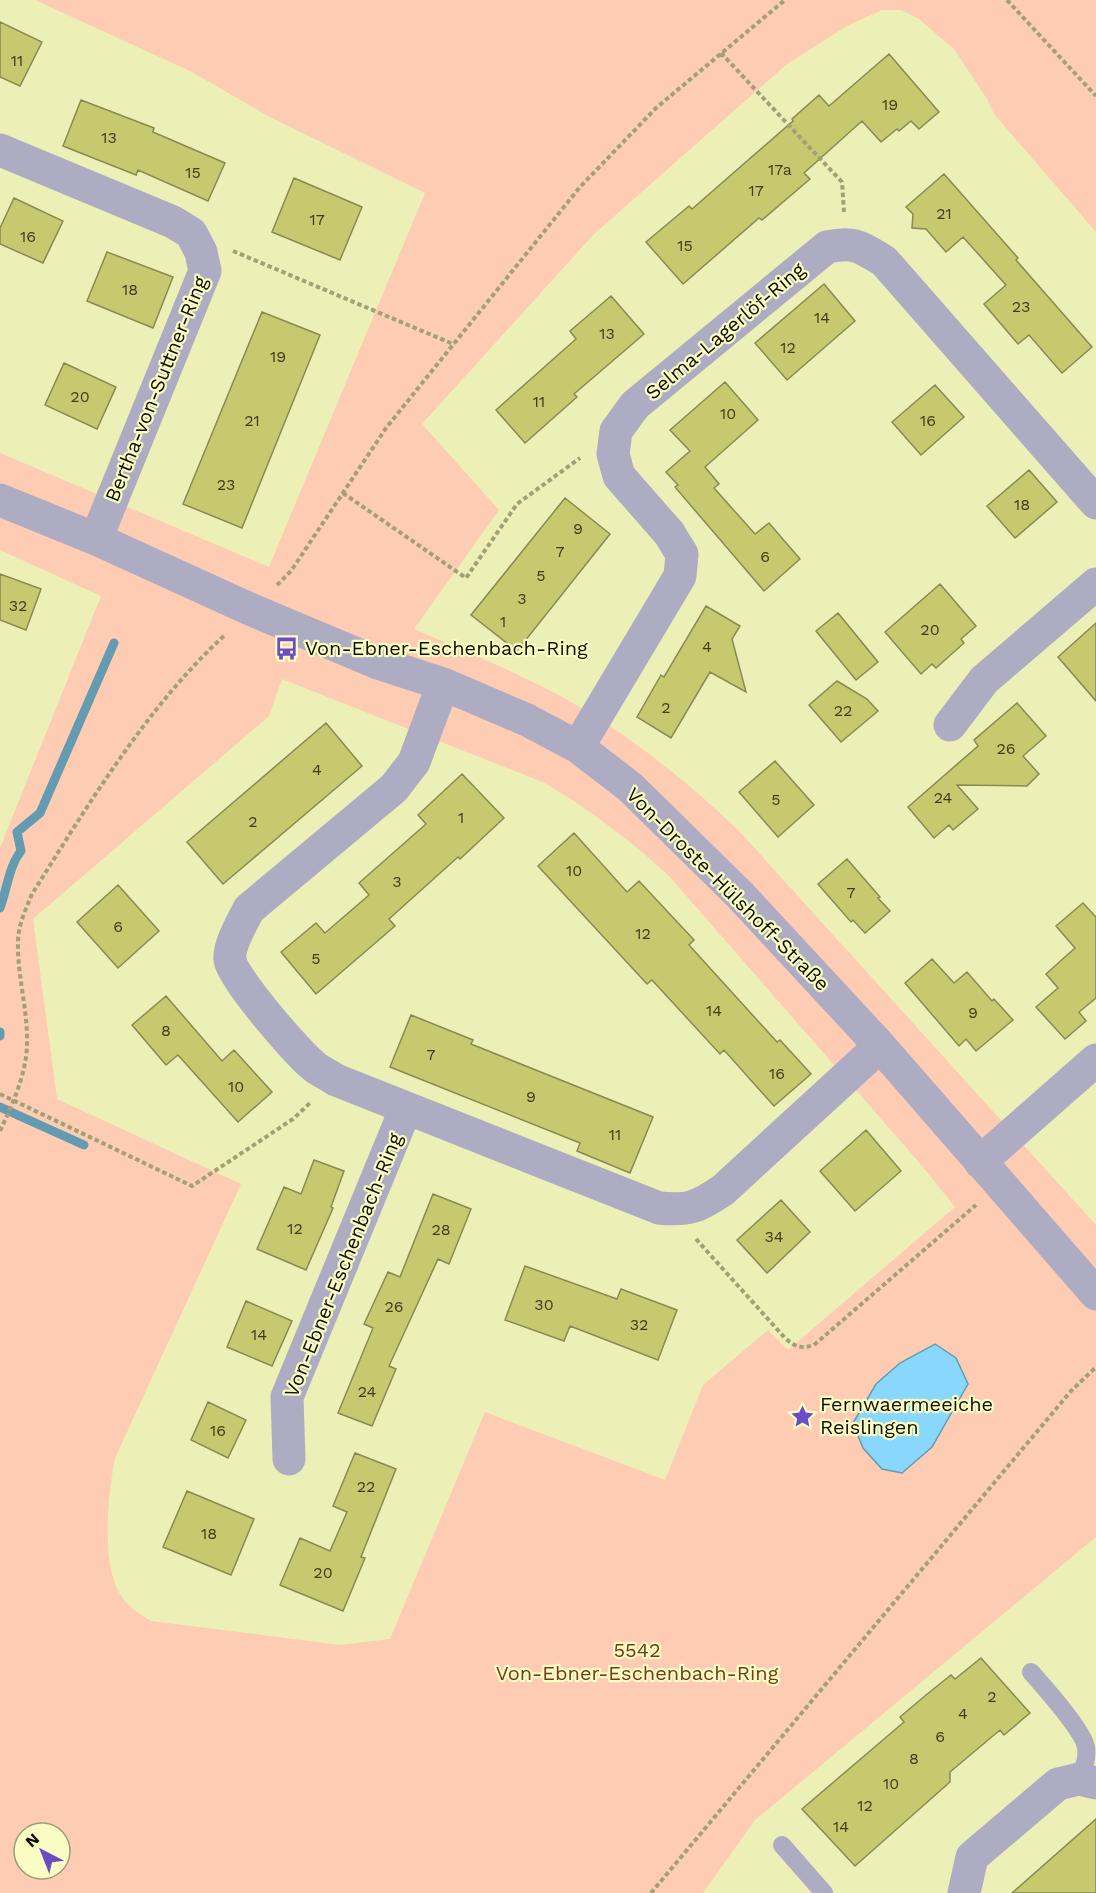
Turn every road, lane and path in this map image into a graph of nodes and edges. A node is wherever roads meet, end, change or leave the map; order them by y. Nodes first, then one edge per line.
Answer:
1 (785, 0) edge
2 (1007, 0) edge
3 (721, 53) junction
4 (1096, 96) edge
5 (0, 150) edge
6 (191, 233) junction
7 (846, 243) junction
8 (453, 344) junction
9 (616, 431) junction
10 (343, 493) junction
11 (0, 500) edge
12 (1096, 503) edge
13 (96, 539) junction
14 (1096, 584) edge
15 (252, 610) junction
16 (442, 684) junction
17 (950, 724) dead end
18 (578, 747) junction
19 (880, 1046) junction
20 (1096, 1060) edge
21 (336, 1080) junction
22 (0, 1094) edge
23 (15, 1101) junction
24 (406, 1108) junction
25 (0, 1131) edge
26 (990, 1173) junction
27 (679, 1210) junction
28 (1096, 1294) edge
29 (1096, 1367) edge
30 (289, 1459) dead end
31 (1031, 1672) dead end
32 (1088, 1781) edge
33 (782, 1845) dead end
34 (651, 1893) edge
35 (824, 1893) edge
36 (964, 1893) edge

1 - 3 path
2 - 4 path
3 - 7 path
3 - 8 path
5 - 6 street
6 - 8 path
6 - 13 street, Bertha-von-Suttner-Ring
7 - 9 street, Selma-Lagerlöf-Ring
7 - 12 street
8 - 10 path
9 - 10 path
9 - 18 street
10 - 15 path
11 - 13 street, Von-Droste-Hülshoff-Straße
13 - 15 street, Von-Droste-Hülshoff-Straße
14 - 17 street
15 - 16 street, Von-Droste-Hülshoff-Straße
15 - 23 path
16 - 18 street, Von-Droste-Hülshoff-Straße
16 - 21 street, Von-Ebner-Eschenbach-Ring
18 - 19 street, Von-Droste-Hülshoff-Straße
19 - 26 street, Von-Droste-Hülshoff-Straße
19 - 27 street, Von-Ebner-Eschenbach-Ring
20 - 26 street
21 - 23 path
21 - 24 street, Von-Ebner-Eschenbach-Ring
22 - 23 path
23 - 25 path
24 - 27 street, Von-Ebner-Eschenbach-Ring
24 - 30 street, Von-Ebner-Eschenbach-Ring
26 - 27 path
26 - 28 street, Von-Droste-Hülshoff-Straße
29 - 34 path
31 - 32 lane
32 - 36 street
33 - 35 lane

